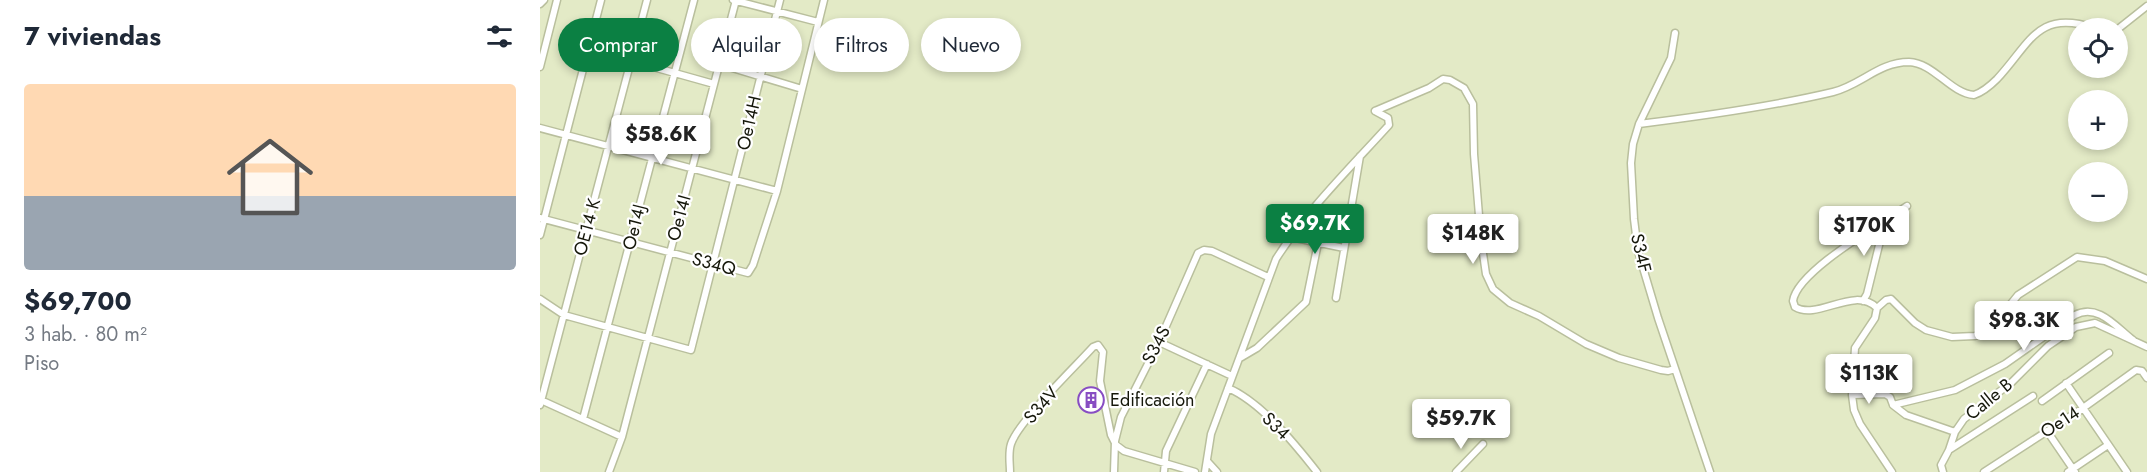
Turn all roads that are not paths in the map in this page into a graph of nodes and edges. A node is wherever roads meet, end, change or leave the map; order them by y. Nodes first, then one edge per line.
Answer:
1 (544, 0) edge
2 (557, 0) edge
3 (601, 0) edge
4 (647, 0) edge
5 (694, 0) edge
6 (735, 0) edge
7 (780, 0) edge
8 (824, 0) edge
9 (540, 4) edge
10 (2147, 6) edge
11 (776, 12) junction
12 (597, 18) edge
13 (642, 18) edge
14 (730, 18) edge
15 (819, 18) edge
16 (814, 21) edge
17 (2128, 21) edge
18 (2068, 22) edge
19 (1676, 33) dead end
20 (814, 39) edge
21 (679, 54) edge
22 (540, 67) edge
23 (583, 72) edge
24 (628, 72) edge
25 (674, 72) joint
26 (717, 72) edge
27 (746, 72) edge
28 (760, 76) junction
29 (714, 84) junction
30 (802, 89) junction
31 (1639, 124) junction
32 (540, 128) edge
33 (566, 133) junction
34 (609, 145) junction
35 (1360, 156) junction
36 (651, 157) junction
37 (692, 167) junction
38 (735, 179) junction
39 (777, 191) junction
40 (1907, 206) dead end
41 (542, 218) edge
42 (1885, 221) junction
43 (586, 230) junction
44 (540, 235) edge
45 (1291, 237) junction
46 (631, 242) junction
47 (1318, 243) junction
48 (1344, 248) junction
49 (670, 252) junction
50 (714, 264) junction
51 (1268, 277) junction
52 (2147, 279) edge
53 (1336, 298) dead end
54 (540, 299) edge
55 (1863, 301) junction
56 (1877, 308) junction
57 (564, 315) junction
58 (608, 327) junction
59 (648, 338) junction
60 (2133, 340) junction
61 (1159, 342) junction
62 (2147, 347) edge
63 (2109, 353) dead end
64 (1240, 358) junction
65 (1207, 364) junction
66 (1675, 369) junction
67 (1232, 376) junction
68 (2147, 378) edge
69 (2066, 383) junction
70 (1228, 388) junction
71 (1852, 395) junction
72 (2033, 396) dead end
73 (2042, 401) dead end
74 (541, 403) edge
75 (1893, 405) junction
76 (2083, 408) junction
77 (583, 419) junction
78 (2047, 430) junction
79 (1955, 432) junction
80 (622, 437) junction
81 (1114, 441) junction
82 (1483, 444) dead end
83 (2108, 445) junction
84 (1949, 450) junction
85 (1206, 461) junction
86 (1165, 464) junction
87 (1313, 471) edge
88 (2072, 471) edge
89 (609, 472) edge
90 (1010, 472) edge
91 (1114, 472) edge
92 (1164, 472) edge
93 (1195, 472) edge
94 (1205, 472) edge
95 (1217, 472) edge
96 (1456, 472) edge
97 (1710, 472) edge
98 (1892, 472) edge
99 (1943, 472) edge
100 (1984, 472) edge
101 (2127, 472) edge

1 - 9 street
2 - 22 street
3 - 12 street
4 - 13 street, OE14 K
5 - 21 street, Oe14J
6 - 11 street
6 - 14 street, Oe14I
7 - 11 street, Oe14H
8 - 15 street
10 - 17 street
11 - 16 street
11 - 28 street, Oe14H
18 - 31 street
19 - 31 street, S34F
20 - 30 street
23 - 33 street
24 - 34 street, OE14 K
25 - 29 street
25 - 36 street, Oe14J
26 - 29 street, Oe14I
27 - 28 street
28 - 30 street
28 - 38 street, Oe14H
29 - 37 street, Oe14I
30 - 39 street
31 - 66 street, S34F
32 - 33 street
33 - 34 street
33 - 41 street
34 - 36 street
34 - 43 street, OE14 K
35 - 45 street
35 - 48 street
35 - 66 street
36 - 37 street
36 - 46 street, Oe14J
37 - 38 street
37 - 49 street, Oe14I
38 - 39 street
38 - 50 street, Oe14H
39 - 50 street, S34Q
40 - 42 street
41 - 43 street, S34Q
41 - 44 street
42 - 55 street
42 - 55 street
43 - 46 street, S34Q
43 - 57 street, OE14 K
45 - 47 street
45 - 51 street
46 - 49 street, S34Q
46 - 58 street, Oe14J
47 - 48 street
47 - 64 street
48 - 53 street
49 - 50 street, S34Q
49 - 59 street, Oe14I
50 - 59 street, Oe14H
51 - 61 street, S34S
51 - 64 street
52 - 56 street
54 - 57 street
55 - 56 street
56 - 71 street
57 - 58 street
57 - 74 street, OE14 K
58 - 59 street
58 - 77 street, Oe14J
59 - 80 street, Oe14I
60 - 62 street
60 - 75 street
60 - 79 street, Calle B
61 - 65 street
61 - 81 street, S34S
63 - 69 street
64 - 67 street
65 - 67 street
65 - 86 street
66 - 97 street, S34F
67 - 70 street
68 - 76 street, Oe14
69 - 73 street
69 - 76 street
70 - 85 street
70 - 87 street, S34
71 - 75 street
71 - 98 street
72 - 84 street
74 - 77 street
75 - 79 street
76 - 78 street, Oe14
76 - 83 street
77 - 80 street
78 - 88 street
78 - 100 street, Oe14
79 - 84 street, Calle B
80 - 89 street, Oe14I
81 - 86 street
81 - 90 street, S34V
81 - 91 street, S34S
82 - 96 street
83 - 88 street
83 - 101 street
84 - 99 street, Calle B
85 - 94 street
85 - 95 street
86 - 92 street
86 - 93 street

